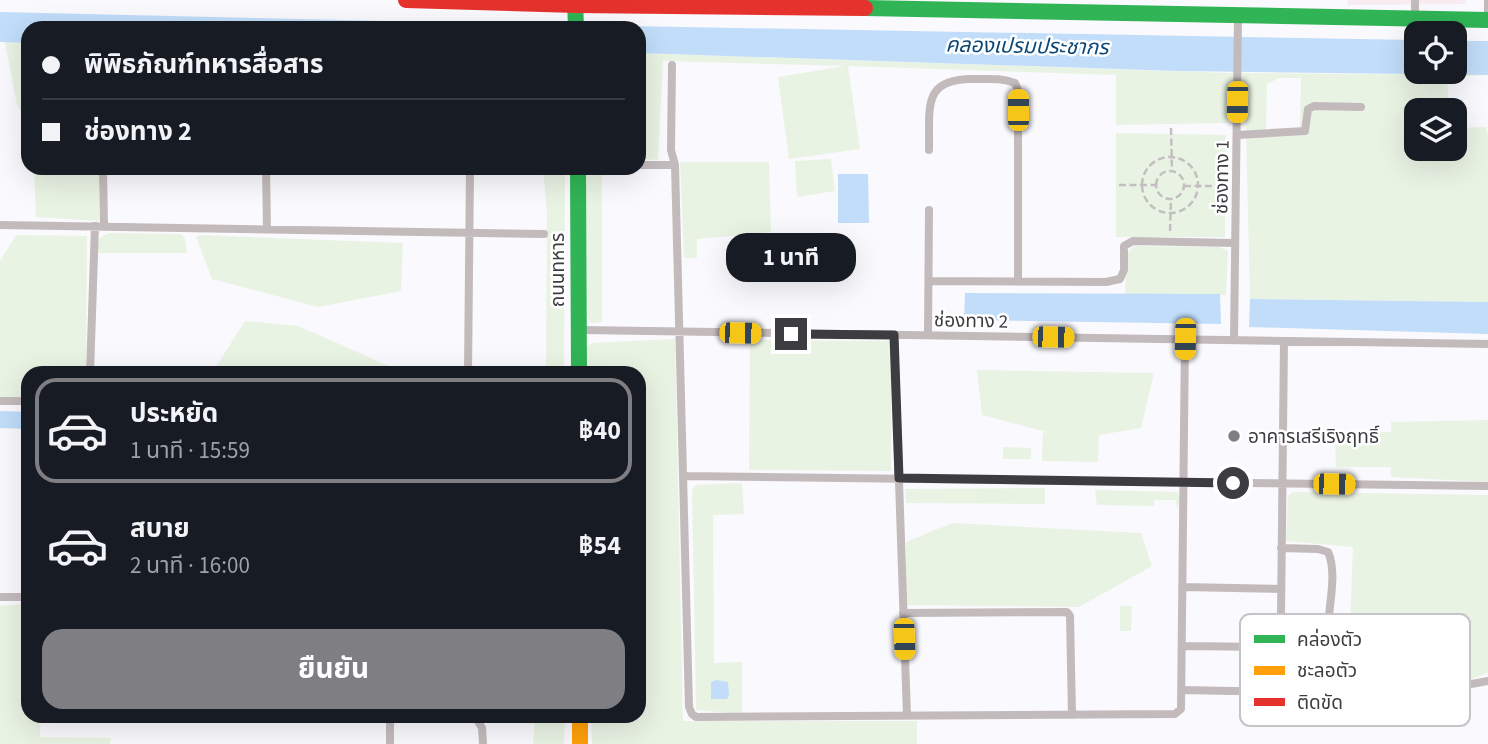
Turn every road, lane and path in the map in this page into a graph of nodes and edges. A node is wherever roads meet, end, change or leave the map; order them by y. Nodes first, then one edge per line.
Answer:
1 (406, 0) edge
2 (1415, 0) edge
3 (1488, 0) edge
4 (466, 1) edge
5 (575, 3) edge
6 (1238, 15) junction
7 (1415, 18) junction
8 (1488, 18) edge
9 (576, 21) edge
10 (672, 65) dead end
11 (1362, 107) dead end
12 (1171, 128) dead end
13 (1237, 135) junction
14 (929, 150) dead end
15 (1172, 157) junction
16 (646, 165) edge
17 (675, 165) junction
18 (1172, 171) junction
19 (103, 175) edge
20 (266, 175) edge
21 (470, 175) edge
22 (578, 175) edge
23 (1119, 185) dead end
24 (1142, 185) junction
25 (1156, 185) junction
26 (1184, 186) junction
27 (1198, 186) junction
28 (1236, 186) junction
29 (1171, 200) junction
30 (929, 210) dead end
31 (1171, 213) junction
32 (0, 225) edge
33 (99, 226) junction
34 (267, 229) junction
35 (469, 233) junction
36 (544, 234) dead end
37 (1170, 242) junction
38 (1236, 243) junction
39 (929, 281) junction
40 (1017, 281) junction
41 (579, 330) junction
42 (680, 332) junction
43 (894, 335) junction
44 (929, 335) junction
45 (1185, 339) junction
46 (1234, 340) junction
47 (1284, 341) junction
48 (1488, 344) edge
49 (90, 366) edge
50 (468, 366) edge
51 (579, 366) edge
52 (0, 401) edge
53 (21, 401) edge
54 (684, 476) junction
55 (899, 478) junction
56 (1184, 482) junction
57 (1282, 483) junction
58 (1488, 486) edge
59 (1281, 548) junction
60 (1182, 587) junction
61 (1281, 589) junction
62 (0, 597) edge
63 (21, 597) edge
64 (903, 613) junction
65 (1281, 614) edge
66 (1329, 614) edge
67 (1182, 646) junction
68 (1240, 647) edge
69 (1488, 681) edge
70 (1470, 684) edge
71 (1181, 690) junction
72 (1240, 691) edge
73 (1072, 715) junction
74 (907, 716) junction
75 (390, 723) edge
76 (479, 723) edge
77 (580, 723) edge
78 (390, 744) edge
79 (483, 744) edge
80 (580, 744) edge

1 - 4 main road
2 - 7 lane
3 - 8 lane
4 - 5 main road
5 - 6 main road
5 - 9 main road
6 - 7 main road
6 - 13 lane, ช่องทาง 1
7 - 8 main road
10 - 17 lane
11 - 13 lane
12 - 15 path
13 - 28 lane, ช่องทาง 1
14 - 40 lane
15 - 18 path
15 - 24 path
15 - 27 path
16 - 17 lane
17 - 42 lane
18 - 25 path
18 - 26 path
19 - 33 lane
20 - 34 lane
21 - 35 lane
22 - 41 main road, ถนนทหาร
23 - 24 path
24 - 25 path
24 - 31 path
25 - 29 path
26 - 27 path
26 - 29 path
27 - 28 path
27 - 31 path
28 - 38 lane, ช่องทาง 1
29 - 31 path
30 - 39 lane
31 - 37 path
32 - 33 lane
33 - 34 lane
33 - 49 lane
34 - 35 lane
35 - 36 lane
35 - 50 lane
37 - 38 lane
37 - 40 lane
38 - 46 lane, ช่องทาง 1
39 - 40 lane
39 - 44 lane
41 - 42 lane, ช่องทาง 2
41 - 51 main road, ถนนทหาร
42 - 43 lane, ช่องทาง 2
42 - 54 lane
43 - 44 lane, ช่องทาง 2
43 - 55 lane
44 - 45 lane, ช่องทาง 2
45 - 46 lane, ช่องทาง 2
45 - 56 lane
46 - 47 lane, ช่องทาง 2
47 - 48 lane, ช่องทาง 2
47 - 57 lane
52 - 53 lane
54 - 55 lane
54 - 74 lane
55 - 56 lane
55 - 64 lane
56 - 57 lane
56 - 60 lane
57 - 58 lane
57 - 59 lane
59 - 61 lane
59 - 66 lane
60 - 61 lane
60 - 67 lane
61 - 65 lane
62 - 63 lane
64 - 73 lane
64 - 74 lane
67 - 68 lane
67 - 71 lane
69 - 70 lane
71 - 72 lane
71 - 73 lane
73 - 74 lane
75 - 78 lane
76 - 79 lane
77 - 80 main road

